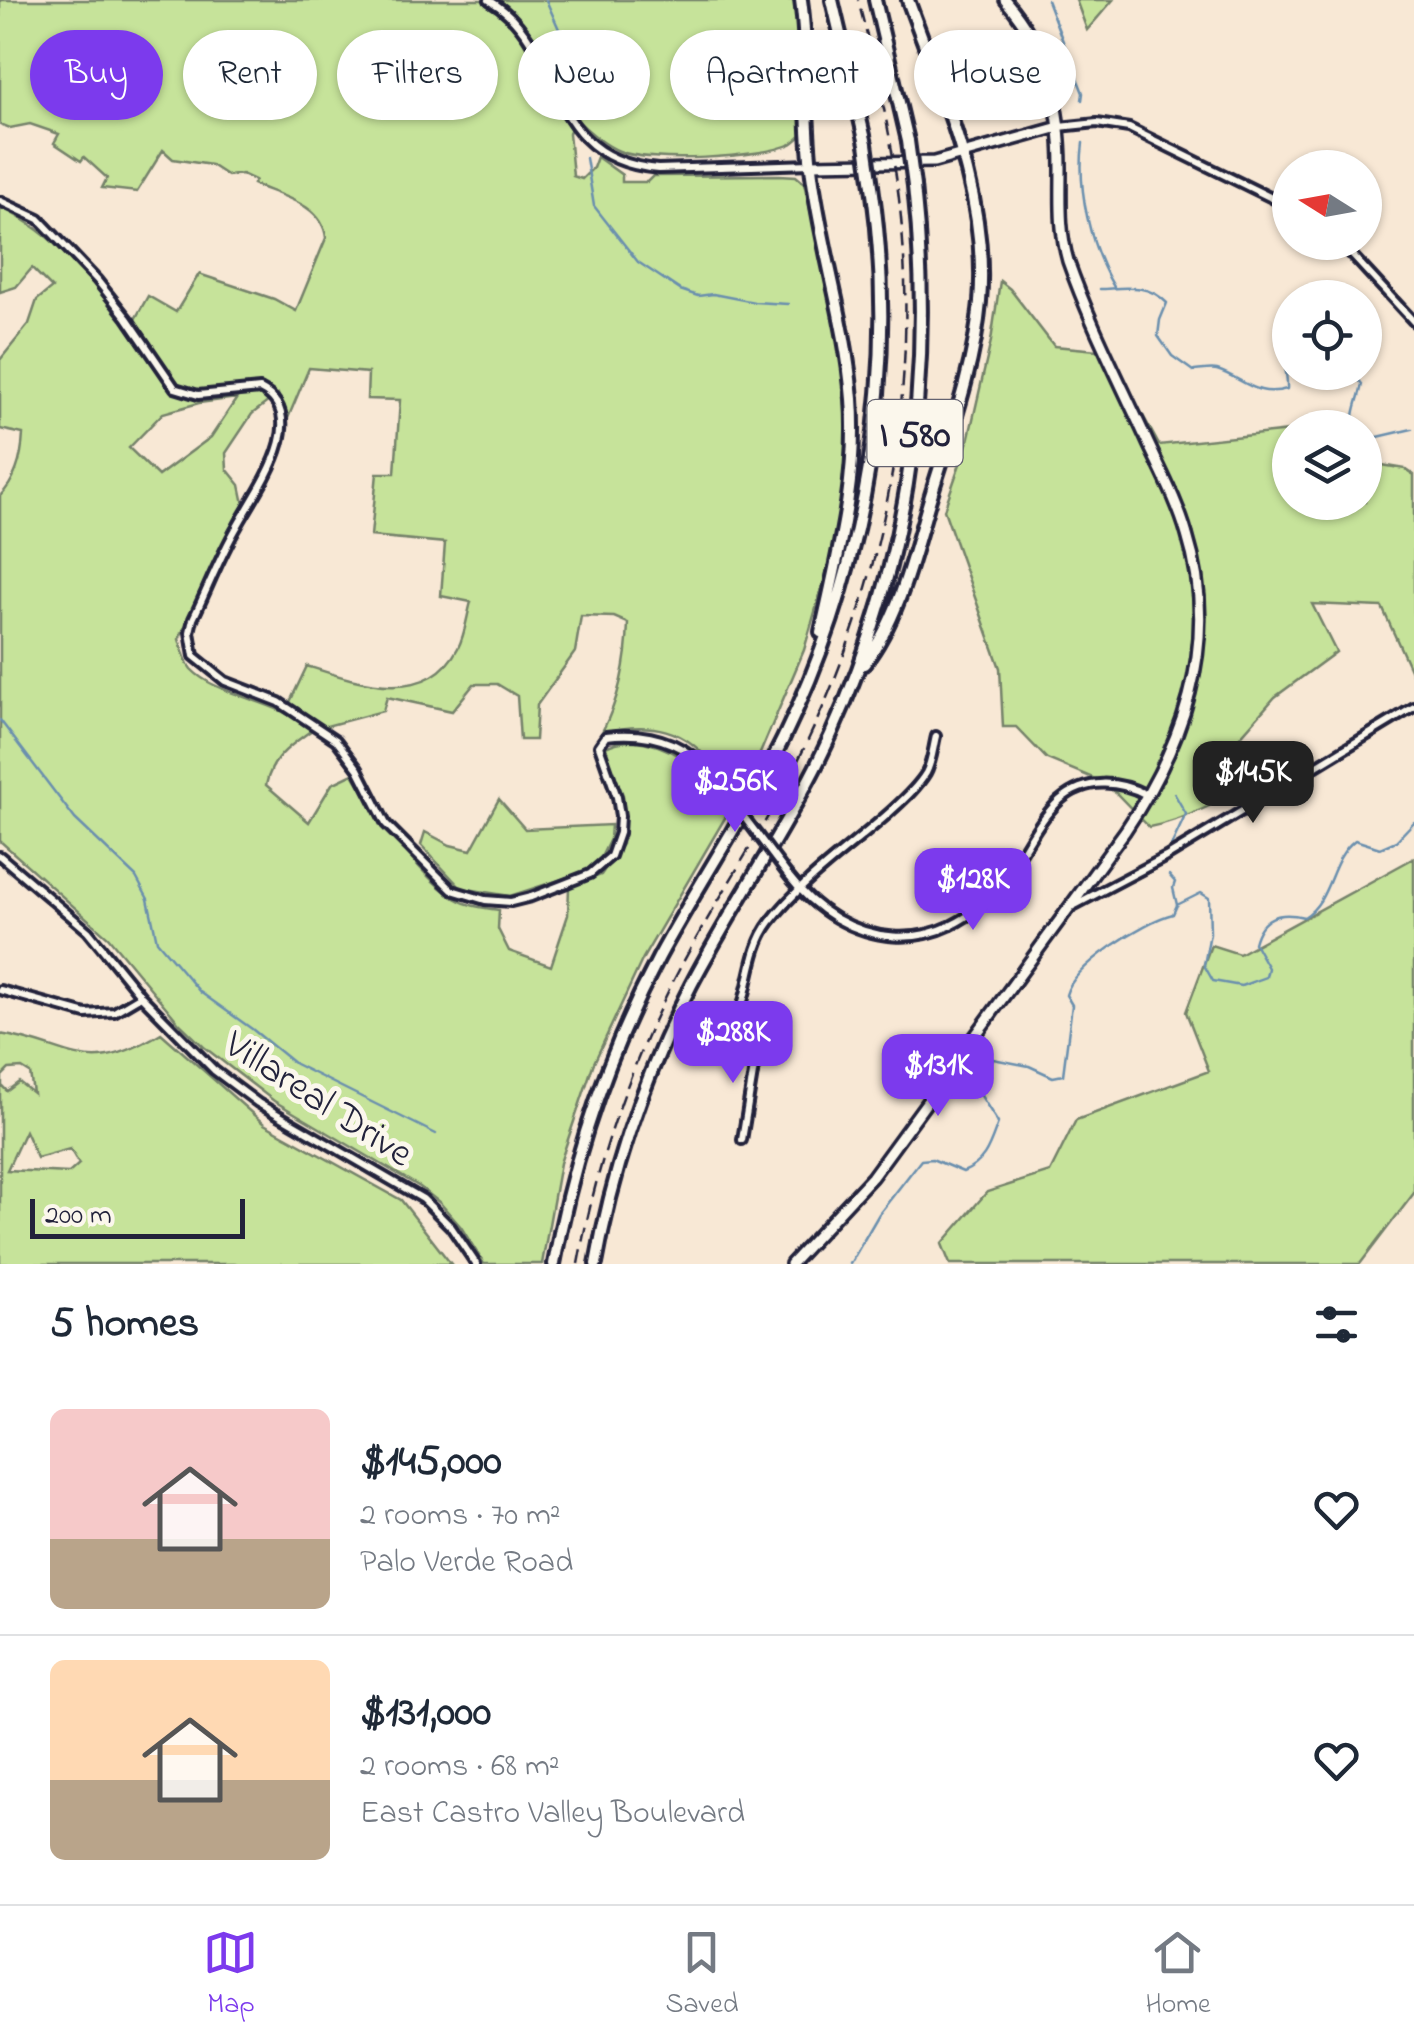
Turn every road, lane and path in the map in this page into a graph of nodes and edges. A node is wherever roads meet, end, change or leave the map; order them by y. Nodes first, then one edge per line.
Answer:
1 (489, 0) edge
2 (801, 0) edge
3 (832, 0) edge
4 (875, 0) edge
5 (908, 0) edge
6 (1005, 0) edge
7 (1059, 128) junction
8 (962, 154) junction
9 (810, 164) junction
10 (1272, 198) edge
11 (0, 201) edge
12 (1357, 260) edge
13 (1414, 322) edge
14 (813, 671) junction
15 (858, 672) junction
16 (1414, 707) edge
17 (936, 736) dead end
18 (1148, 796) junction
19 (0, 856) edge
20 (800, 891) junction
21 (1070, 908) junction
22 (0, 990) edge
23 (141, 996) junction
24 (732, 1029) junction
25 (710, 1051) dead end
26 (742, 1140) dead end
27 (476, 1264) edge
28 (554, 1264) edge
29 (596, 1264) edge
30 (791, 1264) edge

1 - 9 street
2 - 9 highway
3 - 14 highway, I 580, bridge
4 - 15 highway, I 580, bridge
5 - 8 highway
6 - 7 main road
7 - 8 main road
7 - 10 street
7 - 18 main road
8 - 9 main road
8 - 15 highway
9 - 14 highway
11 - 20 street, bridge
12 - 13 street
14 - 28 highway, I 580
15 - 29 highway, I 580
16 - 21 street
17 - 20 street
18 - 20 street
18 - 21 main road
19 - 23 street, Villareal Drive
20 - 24 street
21 - 30 main road
22 - 23 street
23 - 27 street, Villareal Drive
24 - 25 street
24 - 26 street

